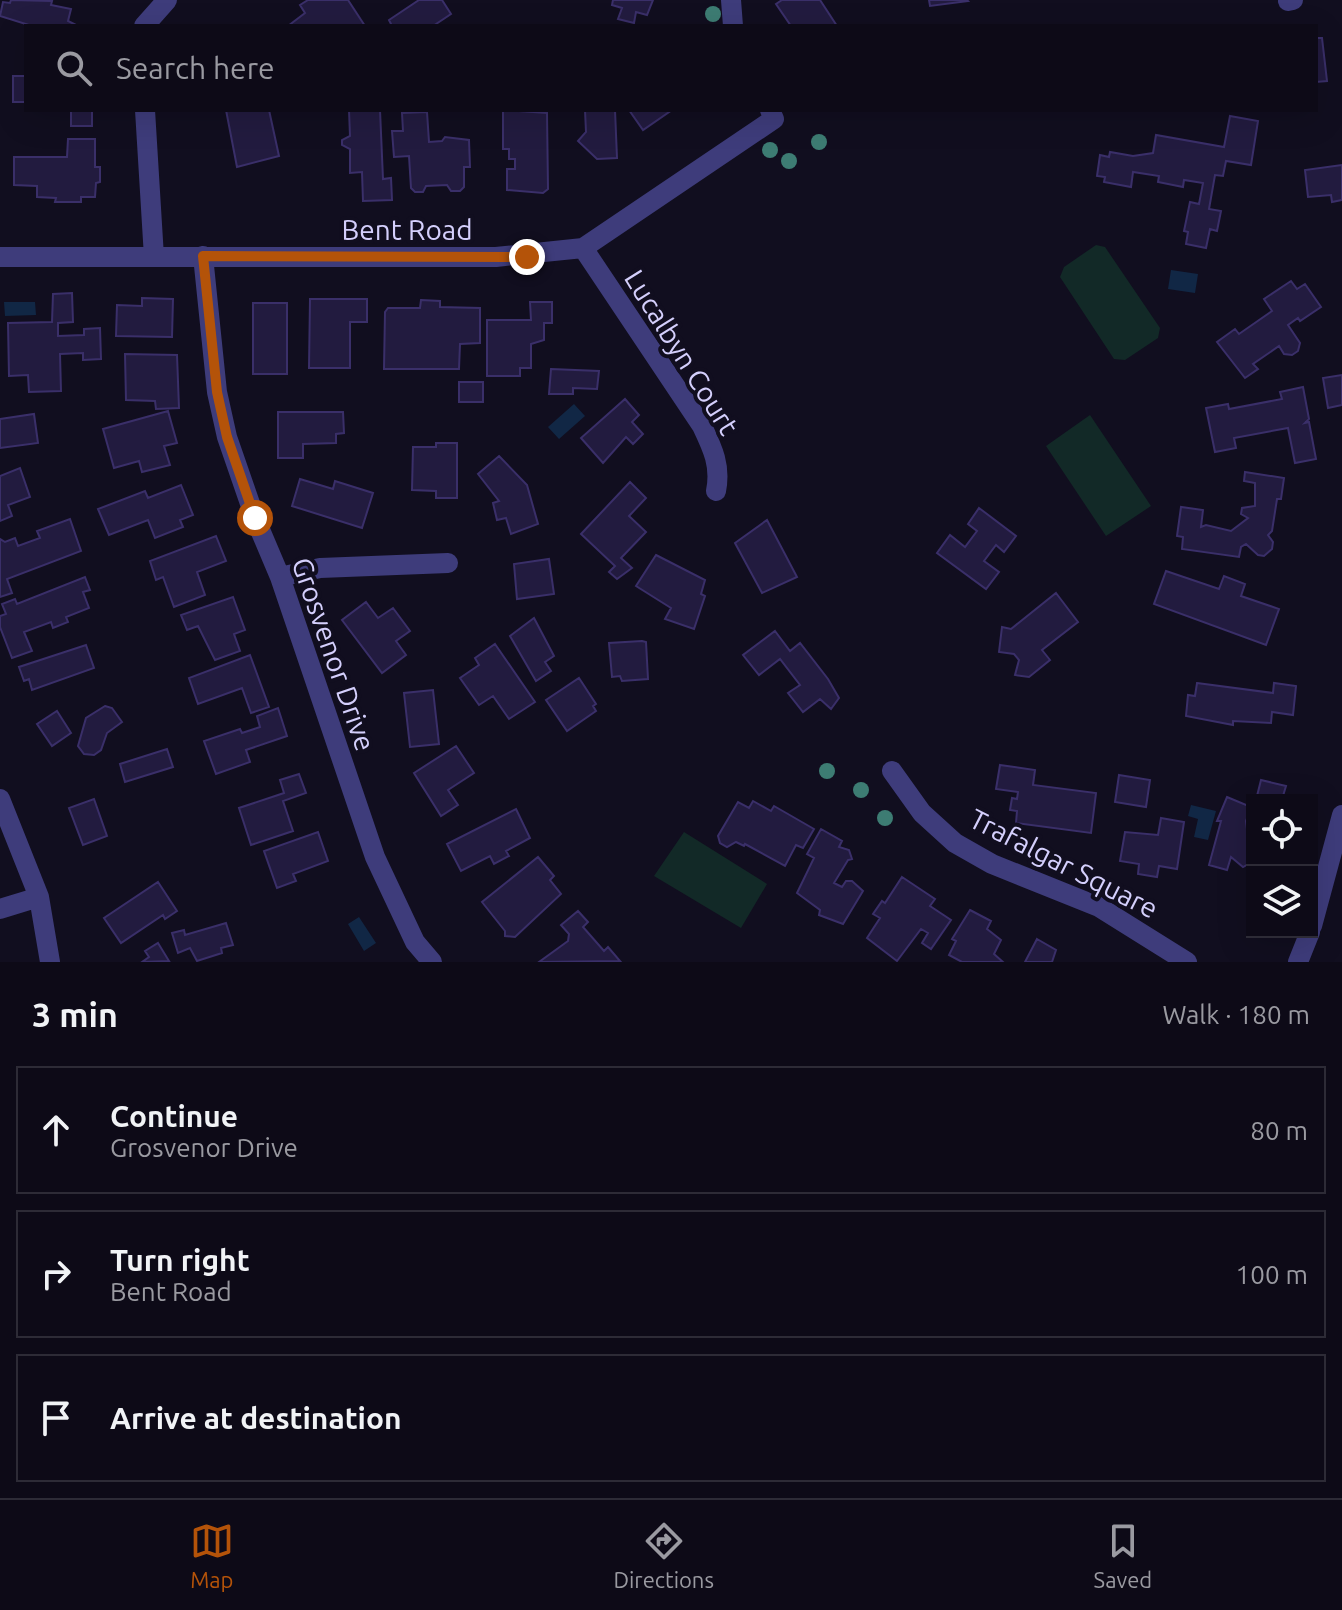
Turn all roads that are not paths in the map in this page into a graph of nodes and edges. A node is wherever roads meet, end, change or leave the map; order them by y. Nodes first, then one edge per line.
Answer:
1 (167, 0) edge
2 (731, 0) edge
3 (146, 24) edge
4 (733, 24) edge
5 (145, 112) edge
6 (772, 114) edge
7 (583, 248) junction
8 (203, 256) junction
9 (0, 257) edge
10 (154, 257) junction
11 (716, 491) dead end
12 (448, 563) dead end
13 (280, 577) junction
14 (892, 771) dead end
15 (0, 799) edge
16 (1342, 815) edge
17 (39, 897) junction
18 (1318, 904) edge
19 (0, 909) edge
20 (1308, 938) edge
21 (50, 962) edge
22 (432, 962) edge
23 (1187, 962) edge
24 (1298, 962) edge

1 - 3 street
2 - 4 street
5 - 10 street
6 - 7 street, Bent Road
7 - 8 street, Bent Road
7 - 11 street, Lucalbyn Court
8 - 10 street, Bent Road
8 - 13 street, Grosvenor Drive
9 - 10 street, Bent Road
12 - 13 street
13 - 22 street, Grosvenor Drive
14 - 23 street, Trafalgar Square
15 - 17 street
16 - 18 street
17 - 19 street
17 - 21 street
20 - 24 street

